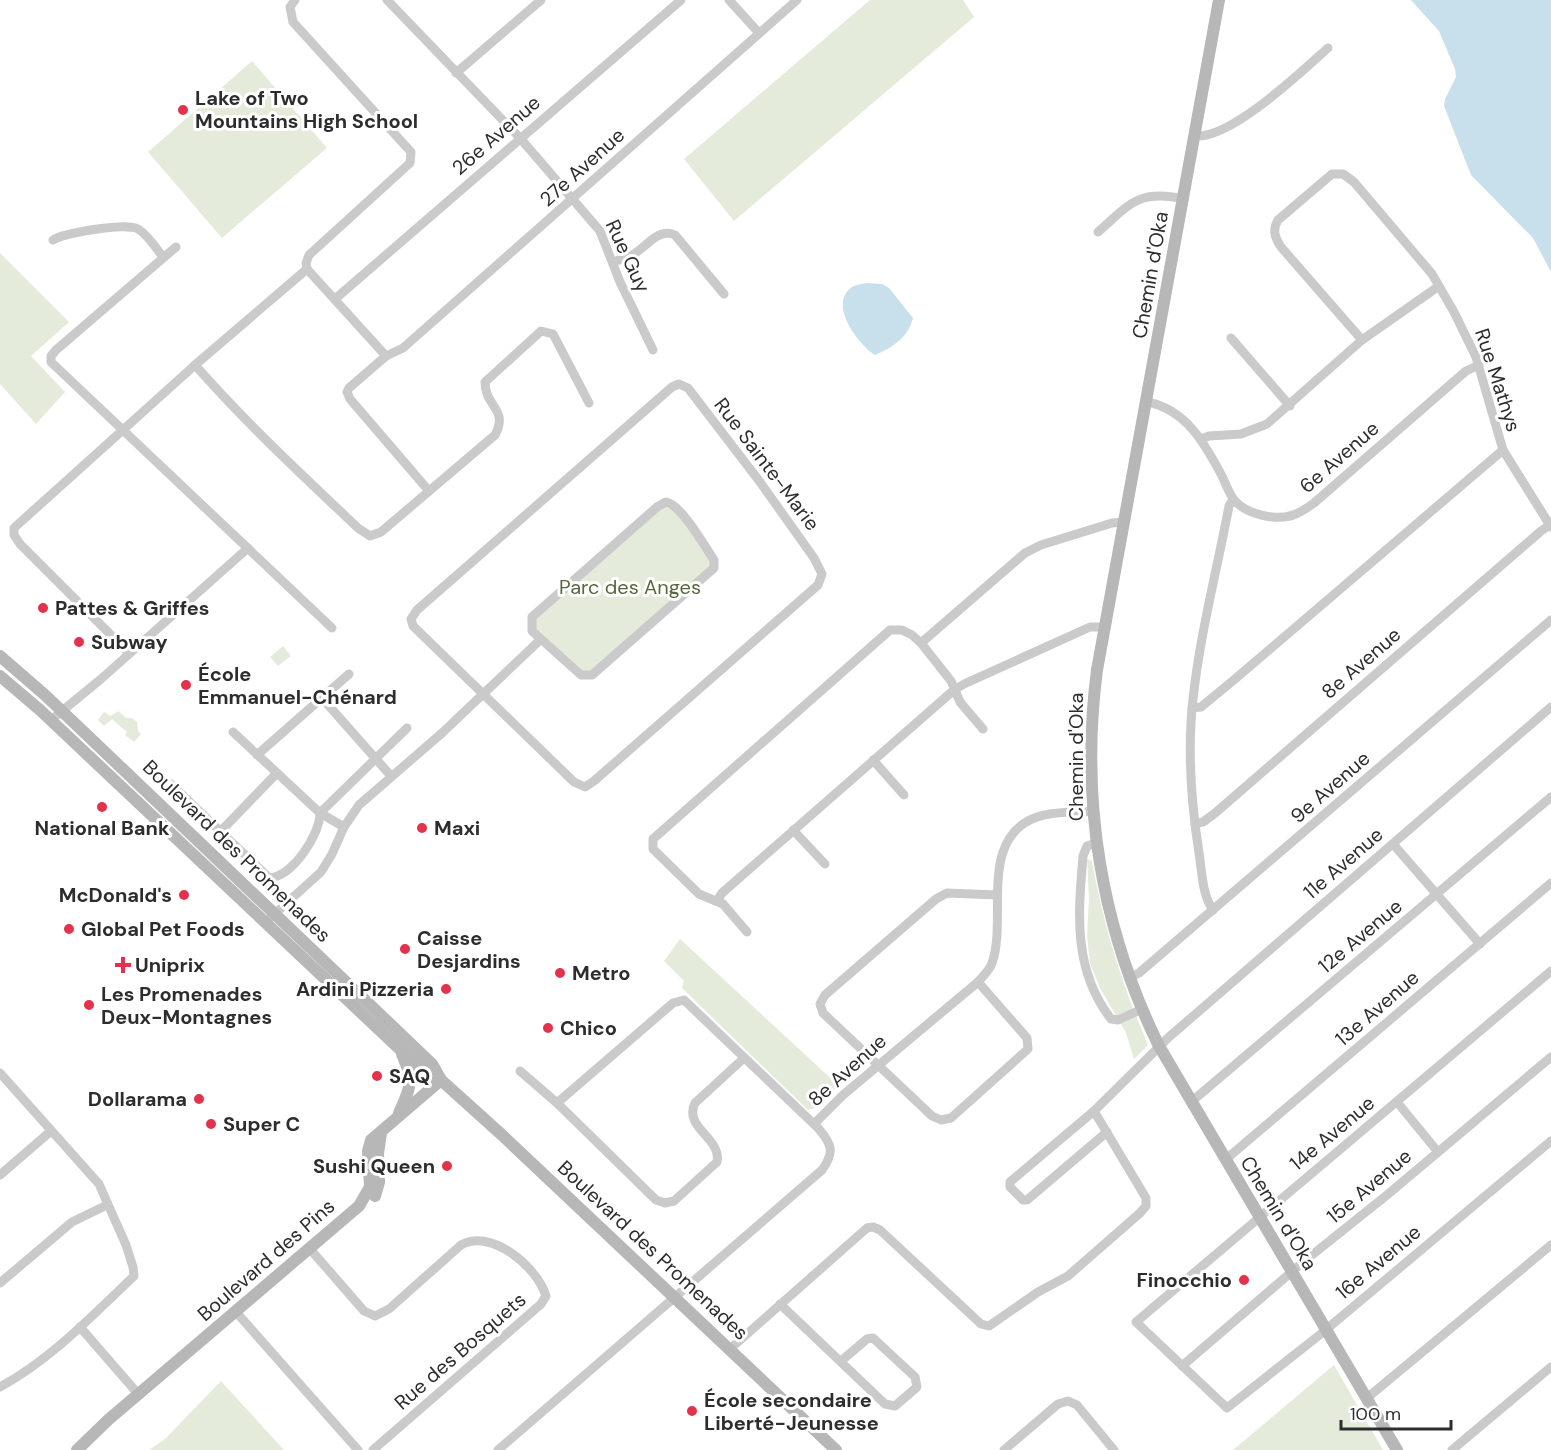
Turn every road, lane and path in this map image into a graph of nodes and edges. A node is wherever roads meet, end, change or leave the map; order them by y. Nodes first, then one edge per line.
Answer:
1 (295, 0) edge
2 (541, 0) edge
3 (681, 0) edge
4 (729, 0) edge
5 (797, 0) edge
6 (1219, 0) edge
7 (392, 2) edge
8 (759, 33) junction
9 (1328, 48) dead end
10 (456, 74) junction
11 (1196, 136) junction
12 (520, 138) junction
13 (573, 199) junction
14 (1184, 199) junction
15 (1098, 232) dead end
16 (53, 240) dead end
17 (176, 247) dead end
18 (164, 257) junction
19 (613, 262) junction
20 (307, 268) junction
21 (1439, 286) junction
22 (724, 294) dead end
23 (335, 299) junction
24 (1231, 338) dead end
25 (1362, 340) junction
26 (653, 350) dead end
27 (386, 356) junction
28 (195, 365) junction
29 (1479, 365) junction
30 (1147, 402) junction
31 (589, 404) dead end
32 (1290, 405) junction
33 (124, 430) junction
34 (1201, 439) junction
35 (1503, 450) junction
36 (429, 491) junction
37 (1233, 499) junction
38 (1124, 522) junction
39 (1550, 526) edge
40 (248, 548) junction
41 (1551, 620) edge
42 (1104, 627) junction
43 (332, 628) dead end
44 (540, 640) junction
45 (921, 643) junction
46 (129, 653) junction
47 (0, 656) edge
48 (349, 674) dead end
49 (0, 676) edge
50 (954, 690) junction
51 (483, 694) junction
52 (322, 698) junction
53 (1551, 707) edge
54 (1192, 708) junction
55 (62, 712) junction
56 (51, 720) junction
57 (407, 728) dead end
58 (983, 729) dead end
59 (233, 732) dead end
60 (257, 755) junction
61 (376, 758) junction
62 (873, 760) junction
63 (276, 773) junction
64 (391, 776) junction
65 (171, 784) dead end
66 (904, 795) dead end
67 (1551, 797) edge
68 (1092, 811) junction
69 (320, 813) junction
70 (1195, 824) junction
71 (345, 827) junction
72 (793, 830) junction
73 (220, 832) junction
74 (1096, 843) junction
75 (1393, 844) junction
76 (825, 864) dead end
77 (1551, 883) edge
78 (1437, 894) junction
79 (997, 895) junction
80 (717, 901) junction
81 (1213, 910) junction
82 (270, 918) junction
83 (747, 932) dead end
84 (1480, 944) junction
85 (1551, 971) edge
86 (1130, 978) junction
87 (978, 981) junction
88 (1142, 1009) junction
89 (1159, 1046) junction
90 (400, 1050) junction
91 (1551, 1057) edge
92 (744, 1058) junction
93 (877, 1066) junction
94 (520, 1071) dead end
95 (0, 1073) edge
96 (441, 1080) junction
97 (1191, 1102) junction
98 (1396, 1102) junction
99 (557, 1103) junction
100 (1094, 1112) junction
101 (396, 1120) junction
102 (814, 1124) junction
103 (51, 1131) junction
104 (1107, 1132) junction
105 (1551, 1141) edge
106 (1438, 1152) junction
107 (1225, 1160) junction
108 (0, 1175) edge
109 (107, 1205) junction
110 (1259, 1218) junction
111 (1551, 1245) edge
112 (310, 1248) junction
113 (1292, 1272) junction
114 (0, 1283) edge
115 (675, 1298) junction
116 (780, 1304) junction
117 (236, 1312) junction
118 (80, 1327) junction
119 (1325, 1330) junction
120 (730, 1349) junction
121 (841, 1361) junction
122 (1182, 1366) junction
123 (1551, 1367) edge
124 (0, 1388) edge
125 (139, 1395) junction
126 (1367, 1398) junction
127 (77, 1450) edge
128 (358, 1450) edge
129 (374, 1450) edge
130 (498, 1450) edge
131 (836, 1450) edge
132 (1004, 1450) edge
133 (1114, 1450) edge
134 (1397, 1450) edge
135 (1452, 1450) edge

1 - 20 street
2 - 10 street
3 - 12 street, 26e Avenue
4 - 8 street
5 - 8 street, 27e Avenue
6 - 11 street, Chemin d'Oka
7 - 10 street, Rue Guy
8 - 13 street, 27e Avenue
9 - 11 street
10 - 12 street, Rue Guy
11 - 14 street, Chemin d'Oka
12 - 13 street, Rue Guy
12 - 23 street, 26e Avenue
13 - 19 street, Rue Guy
13 - 27 street, 27e Avenue
14 - 15 street
14 - 30 street, Chemin d'Oka
16 - 18 street
17 - 18 street
18 - 33 street
19 - 22 street
19 - 26 street, Rue Guy
20 - 23 street
20 - 28 street
21 - 25 street
21 - 25 street, Rue Mathys
21 - 29 street, Rue Mathys
23 - 27 street
24 - 32 street
25 - 32 street
27 - 36 street, 27e Avenue
28 - 33 street
28 - 36 street
29 - 35 street, Rue Mathys
29 - 37 street, 6e Avenue
30 - 34 street
30 - 38 street, Chemin d'Oka
31 - 36 street
32 - 34 street
33 - 40 street
33 - 46 street
34 - 37 street
35 - 39 street, Rue Mathys
35 - 54 street
37 - 54 street
38 - 42 street, Chemin d'Oka
38 - 45 street
39 - 70 street, 8e Avenue
40 - 43 street
40 - 46 street
41 - 81 street, 9e Avenue
42 - 50 street
42 - 68 street, Chemin d'Oka
44 - 44 street
44 - 51 street
45 - 50 street
45 - 80 street
46 - 55 street
47 - 55 street, Boulevard des Promenades
48 - 52 street
49 - 56 street, Boulevard des Promenades
50 - 58 street
50 - 62 street
51 - 51 street, Rue Sainte-Marie
51 - 64 street
52 - 60 street
52 - 61 street
53 - 75 street, 11e Avenue
54 - 70 street
55 - 56 street
55 - 82 street, Boulevard des Promenades
56 - 82 street, Boulevard des Promenades
57 - 61 street
59 - 60 street
60 - 63 street
61 - 64 street
61 - 69 street
62 - 66 street
62 - 72 street
63 - 69 street
63 - 73 street
64 - 71 street
65 - 73 street
67 - 78 street, 12e Avenue
68 - 74 street, Chemin d'Oka
68 - 79 street, 8e Avenue
69 - 71 street
69 - 73 street
70 - 81 street
71 - 82 street
72 - 76 street
72 - 80 street
74 - 86 street, Chemin d'Oka
74 - 88 street
75 - 78 street
75 - 89 street, 11e Avenue
77 - 84 street, 13e Avenue
78 - 84 street
78 - 97 street, 12e Avenue
79 - 87 street, 8e Avenue
79 - 93 street
80 - 83 street
81 - 86 street, 9e Avenue
82 - 90 street, Boulevard des Promenades
82 - 96 street, Boulevard des Promenades
84 - 107 street, 13e Avenue
85 - 98 street, 14e Avenue
86 - 88 street, Chemin d'Oka
87 - 93 street, 8e Avenue
87 - 93 street
88 - 89 street, Chemin d'Oka
89 - 97 street, Chemin d'Oka
89 - 100 street, 11e Avenue
90 - 96 street, Boulevard des Promenades
90 - 101 street
91 - 106 street, 15e Avenue
92 - 99 street
92 - 99 street
92 - 102 street
93 - 102 street, 8e Avenue
94 - 99 street
95 - 103 street
96 - 101 street
96 - 115 street, Boulevard des Promenades
97 - 107 street, Chemin d'Oka
98 - 106 street
98 - 110 street, 14e Avenue
100 - 104 street
100 - 104 street, 11e Avenue
101 - 112 street, Boulevard des Pins
102 - 115 street, 8e Avenue
103 - 108 street
103 - 109 street
104 - 116 street
105 - 119 street, 16e Avenue
106 - 113 street, 15e Avenue
107 - 110 street, Chemin d'Oka
109 - 114 street
109 - 118 street
110 - 113 street, Chemin d'Oka
110 - 122 street, 14e Avenue
111 - 126 street
112 - 117 street, Boulevard des Pins
112 - 129 street, Rue des Bosquets
113 - 119 street, Chemin d'Oka
113 - 122 street, 15e Avenue
115 - 120 street, Boulevard des Promenades
115 - 130 street, 8e Avenue
116 - 120 street
116 - 121 street
117 - 125 street, Boulevard des Pins
117 - 128 street
118 - 124 street
118 - 125 street
119 - 122 street, 16e Avenue
119 - 126 street, Chemin d'Oka
120 - 131 street, Boulevard des Promenades
121 - 121 street
123 - 135 street
125 - 127 street, Boulevard des Pins
126 - 134 street, Chemin d'Oka
132 - 133 street

